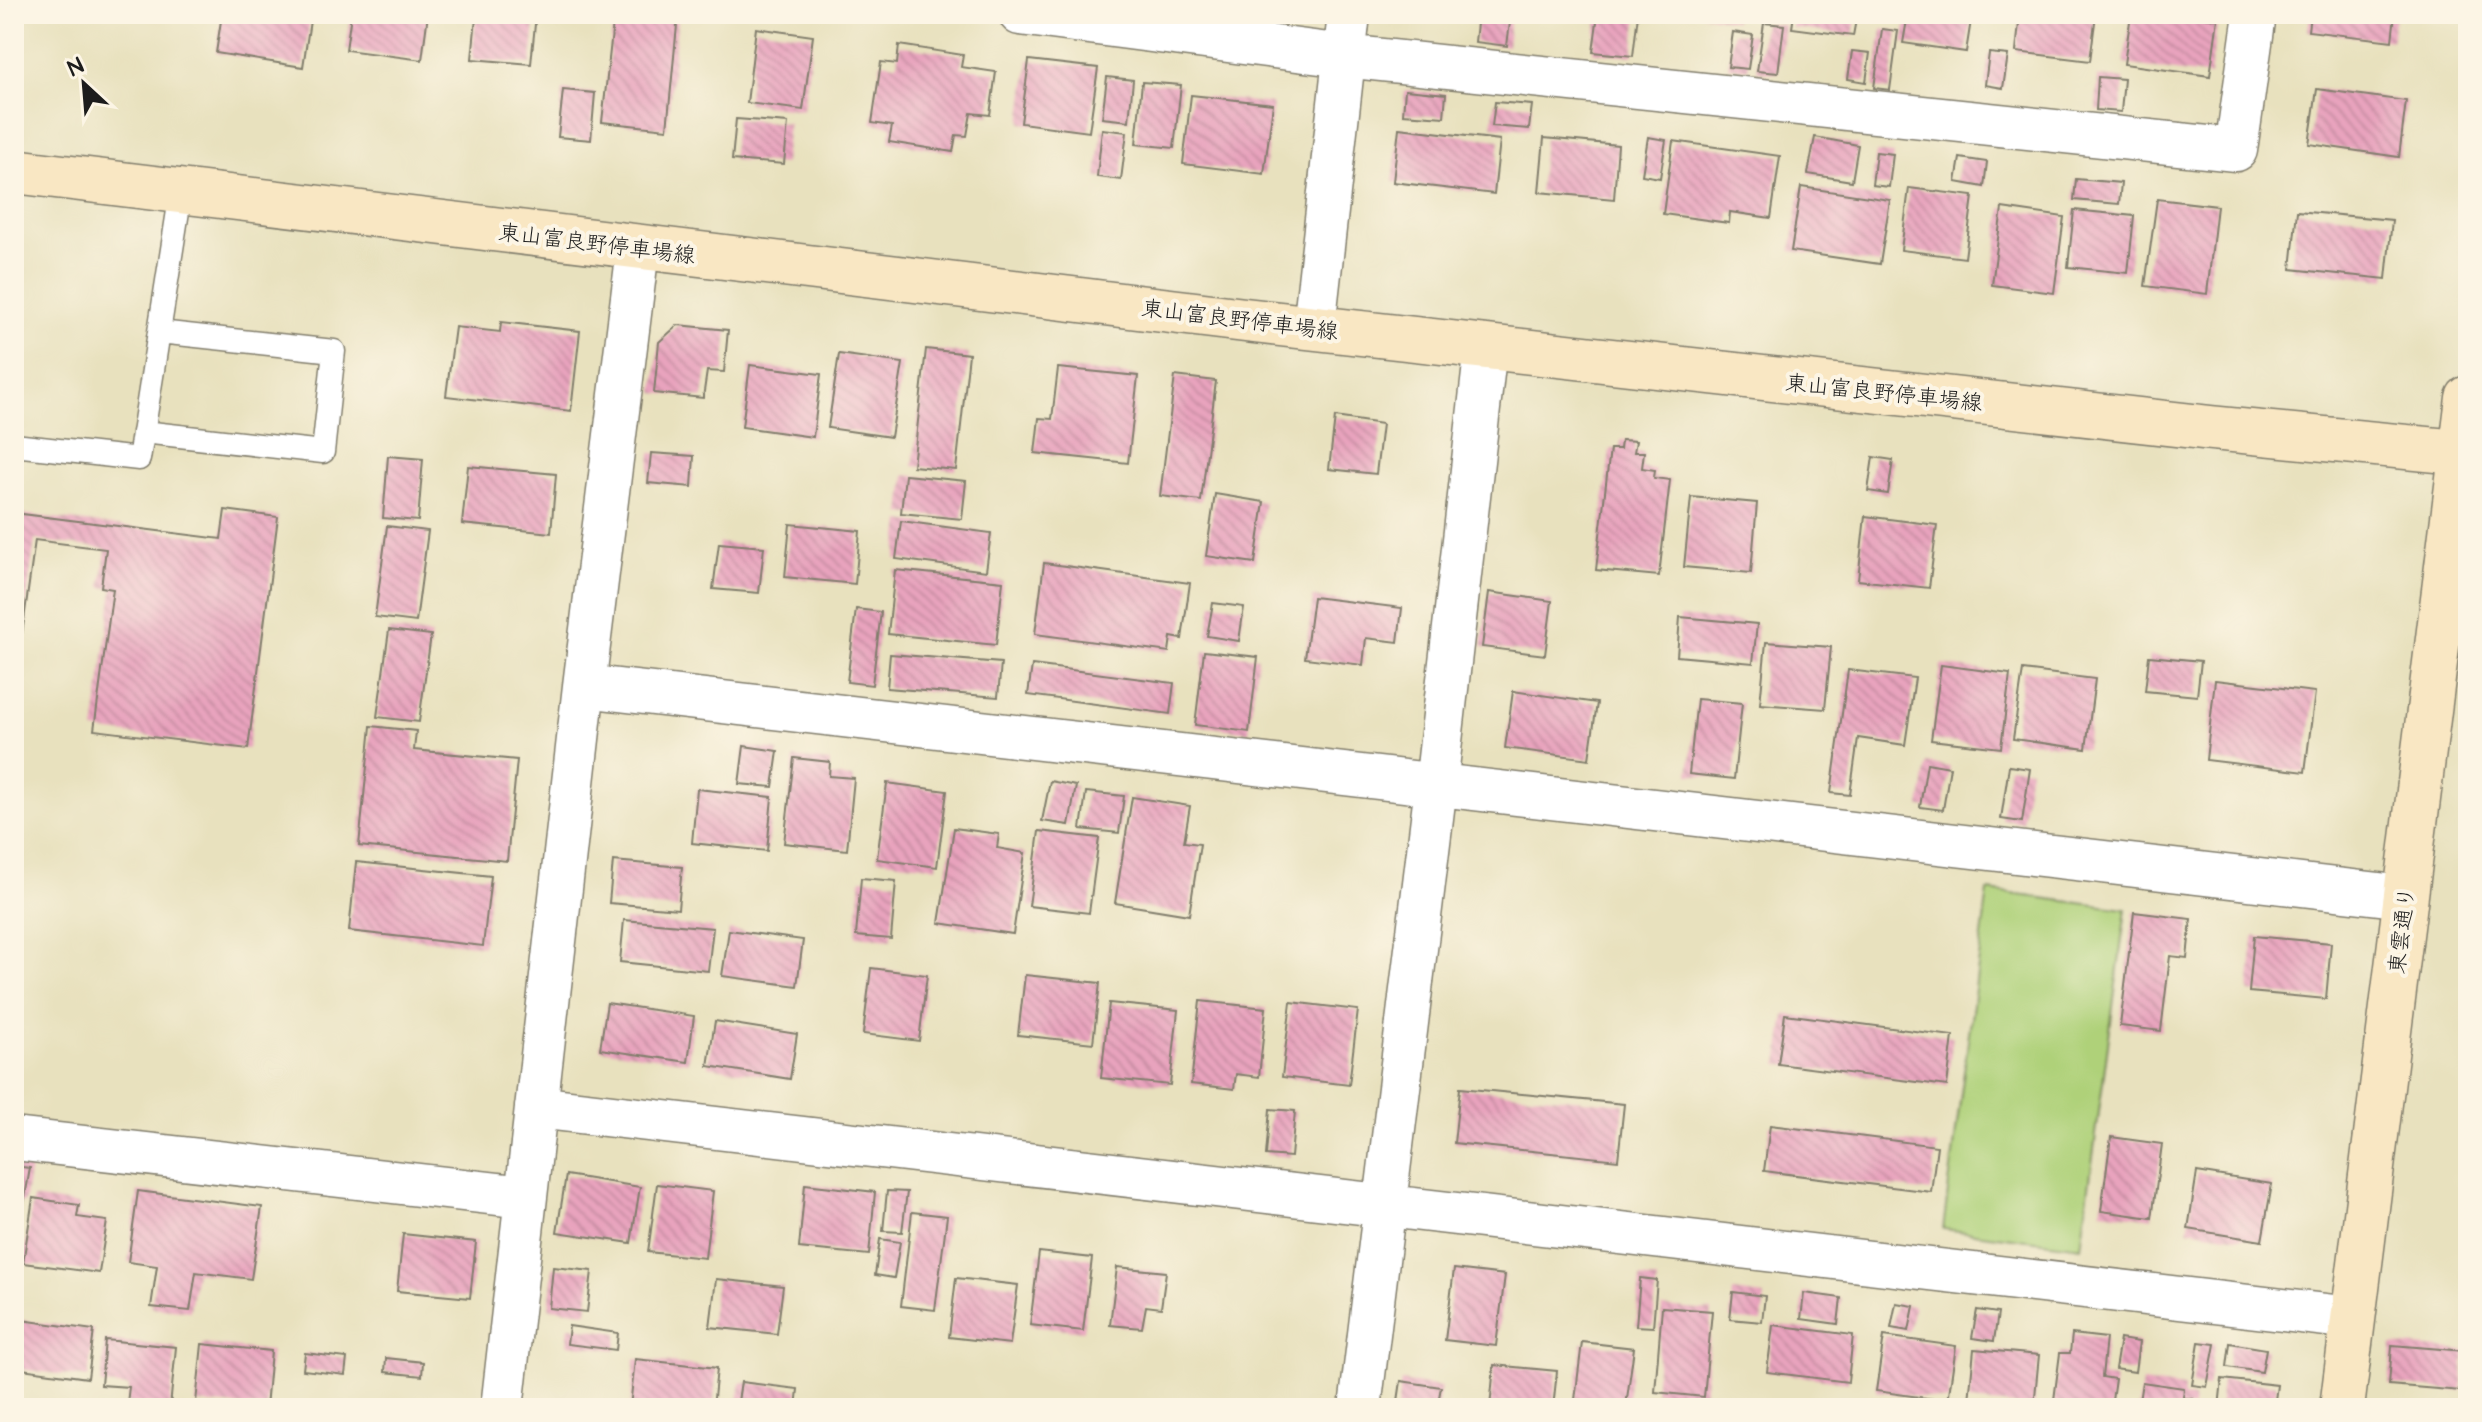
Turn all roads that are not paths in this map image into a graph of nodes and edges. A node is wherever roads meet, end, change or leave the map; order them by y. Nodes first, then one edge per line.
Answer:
1 (1020, 14) edge
2 (1349, 14) edge
3 (2255, 14) edge
4 (1344, 56) junction
5 (14, 171) edge
6 (181, 192) junction
7 (638, 249) junction
8 (1314, 327) junction
9 (159, 332) junction
10 (1486, 347) junction
11 (2468, 398) edge
12 (143, 432) junction
13 (14, 445) edge
14 (2465, 453) edge
15 (584, 686) junction
16 (1436, 785) junction
17 (2405, 897) junction
18 (536, 1107) junction
19 (14, 1139) edge
20 (525, 1197) junction
21 (1384, 1206) junction
22 (2352, 1318) junction
23 (502, 1408) edge
24 (1360, 1408) edge
25 (2342, 1408) edge

1 - 4 street
2 - 4 street
3 - 4 street
4 - 8 street
5 - 6 main road, 東山富良野停車場線
6 - 7 main road, 東山富良野停車場線
6 - 9 lane
7 - 8 main road, 東山富良野停車場線
7 - 15 street
8 - 10 main road, 東山富良野停車場線
9 - 12 lane
9 - 12 lane
10 - 14 main road, 東山富良野停車場線
10 - 16 street
11 - 14 main road, 東雲通り
12 - 13 lane
14 - 17 main road, 東雲通り
15 - 16 street
15 - 18 street
16 - 17 street
16 - 21 street
17 - 22 main road, 東雲通り
18 - 20 street
18 - 21 street
19 - 20 street
20 - 23 street
21 - 22 street
21 - 24 street
22 - 25 main road, 東雲通り

